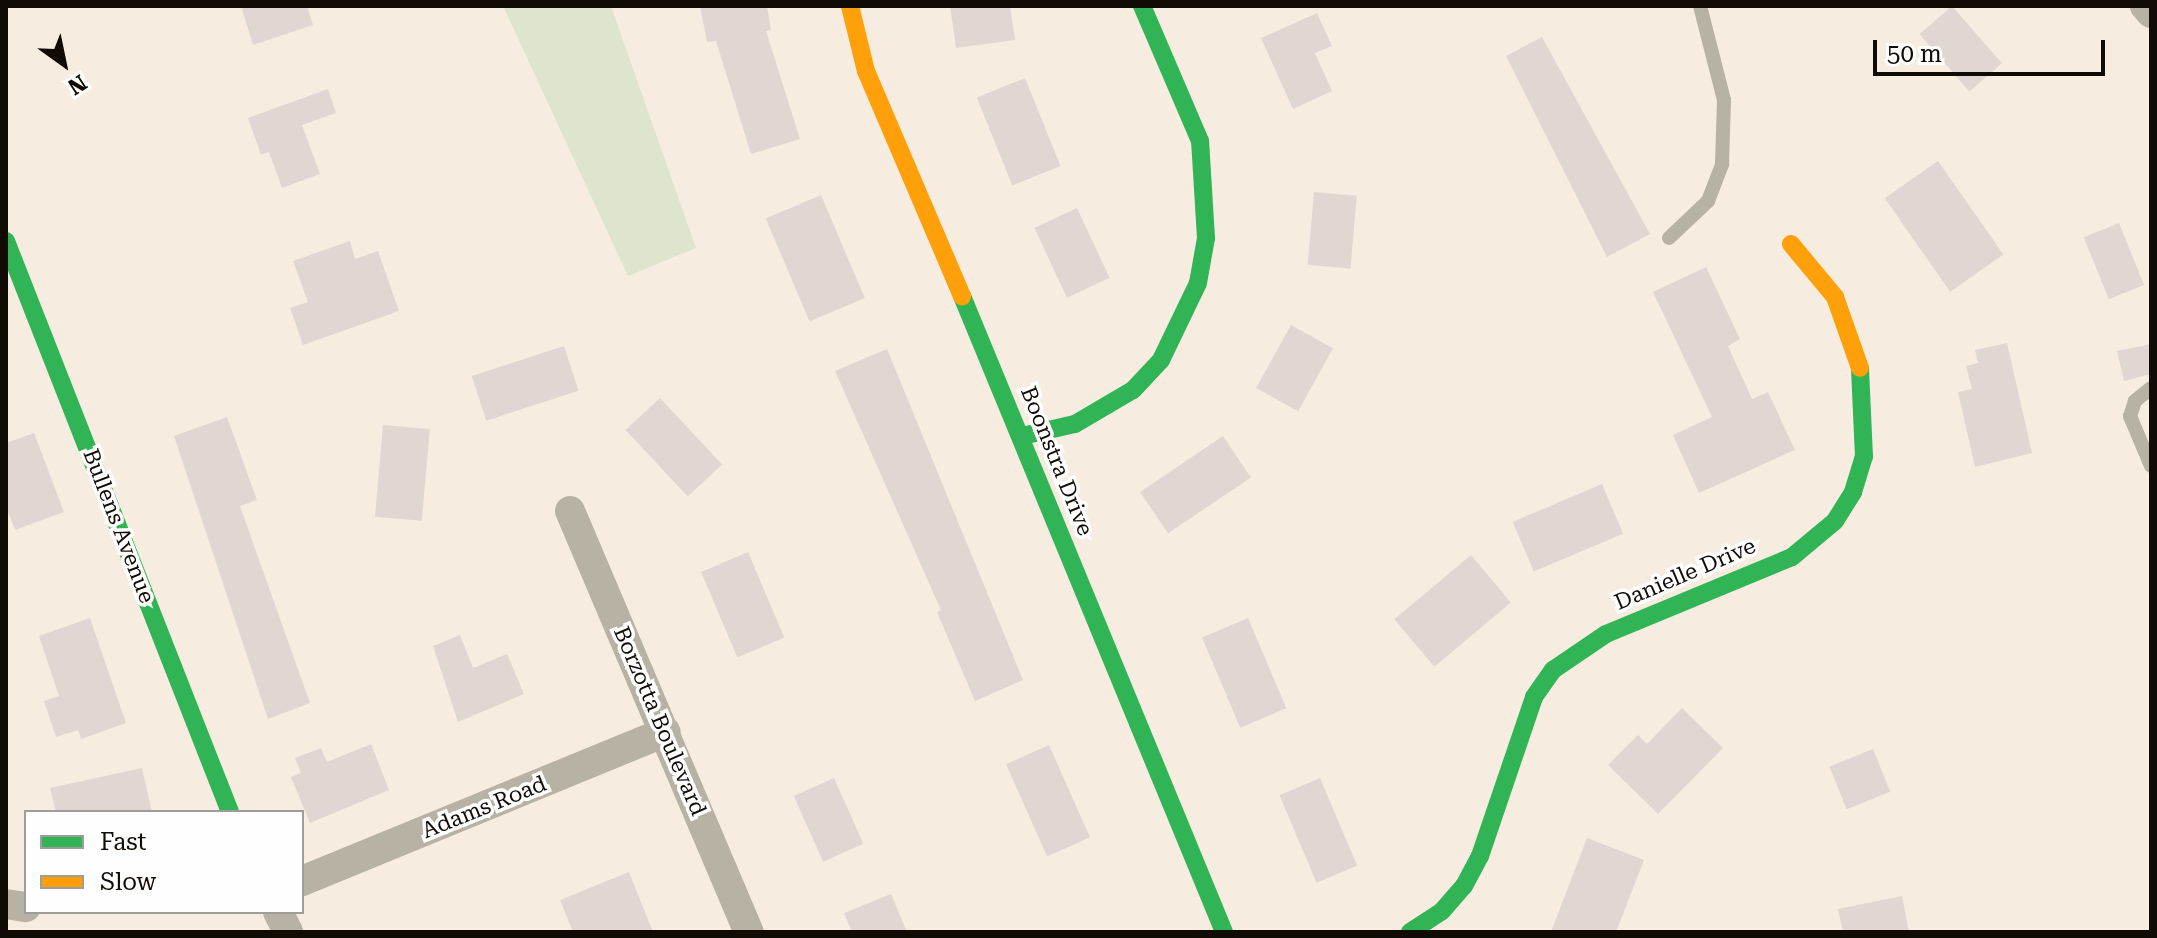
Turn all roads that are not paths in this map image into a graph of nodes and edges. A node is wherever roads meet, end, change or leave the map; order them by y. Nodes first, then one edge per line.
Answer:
1 (850, 6) edge
2 (1142, 6) edge
3 (1700, 6) edge
4 (2145, 6) edge
5 (2151, 13) edge
6 (1669, 238) dead end
7 (6, 241) edge
8 (1791, 244) dead end
9 (2151, 388) edge
10 (1022, 436) junction
11 (2151, 466) edge
12 (570, 511) dead end
13 (666, 732) junction
14 (229, 810) edge
15 (304, 880) edge
16 (279, 914) edge
17 (288, 932) edge
18 (749, 932) edge
19 (1224, 932) edge
20 (1410, 932) edge

1 - 10 street, Boonstra Drive
2 - 10 street
3 - 6 lane
4 - 5 street
7 - 14 street, Bullens Avenue
8 - 20 street, Danielle Drive
9 - 11 lane
10 - 19 street, Boonstra Drive
12 - 13 street, Borzotta Boulevard
13 - 15 street, Adams Road
13 - 18 street, Borzotta Boulevard
16 - 17 street

